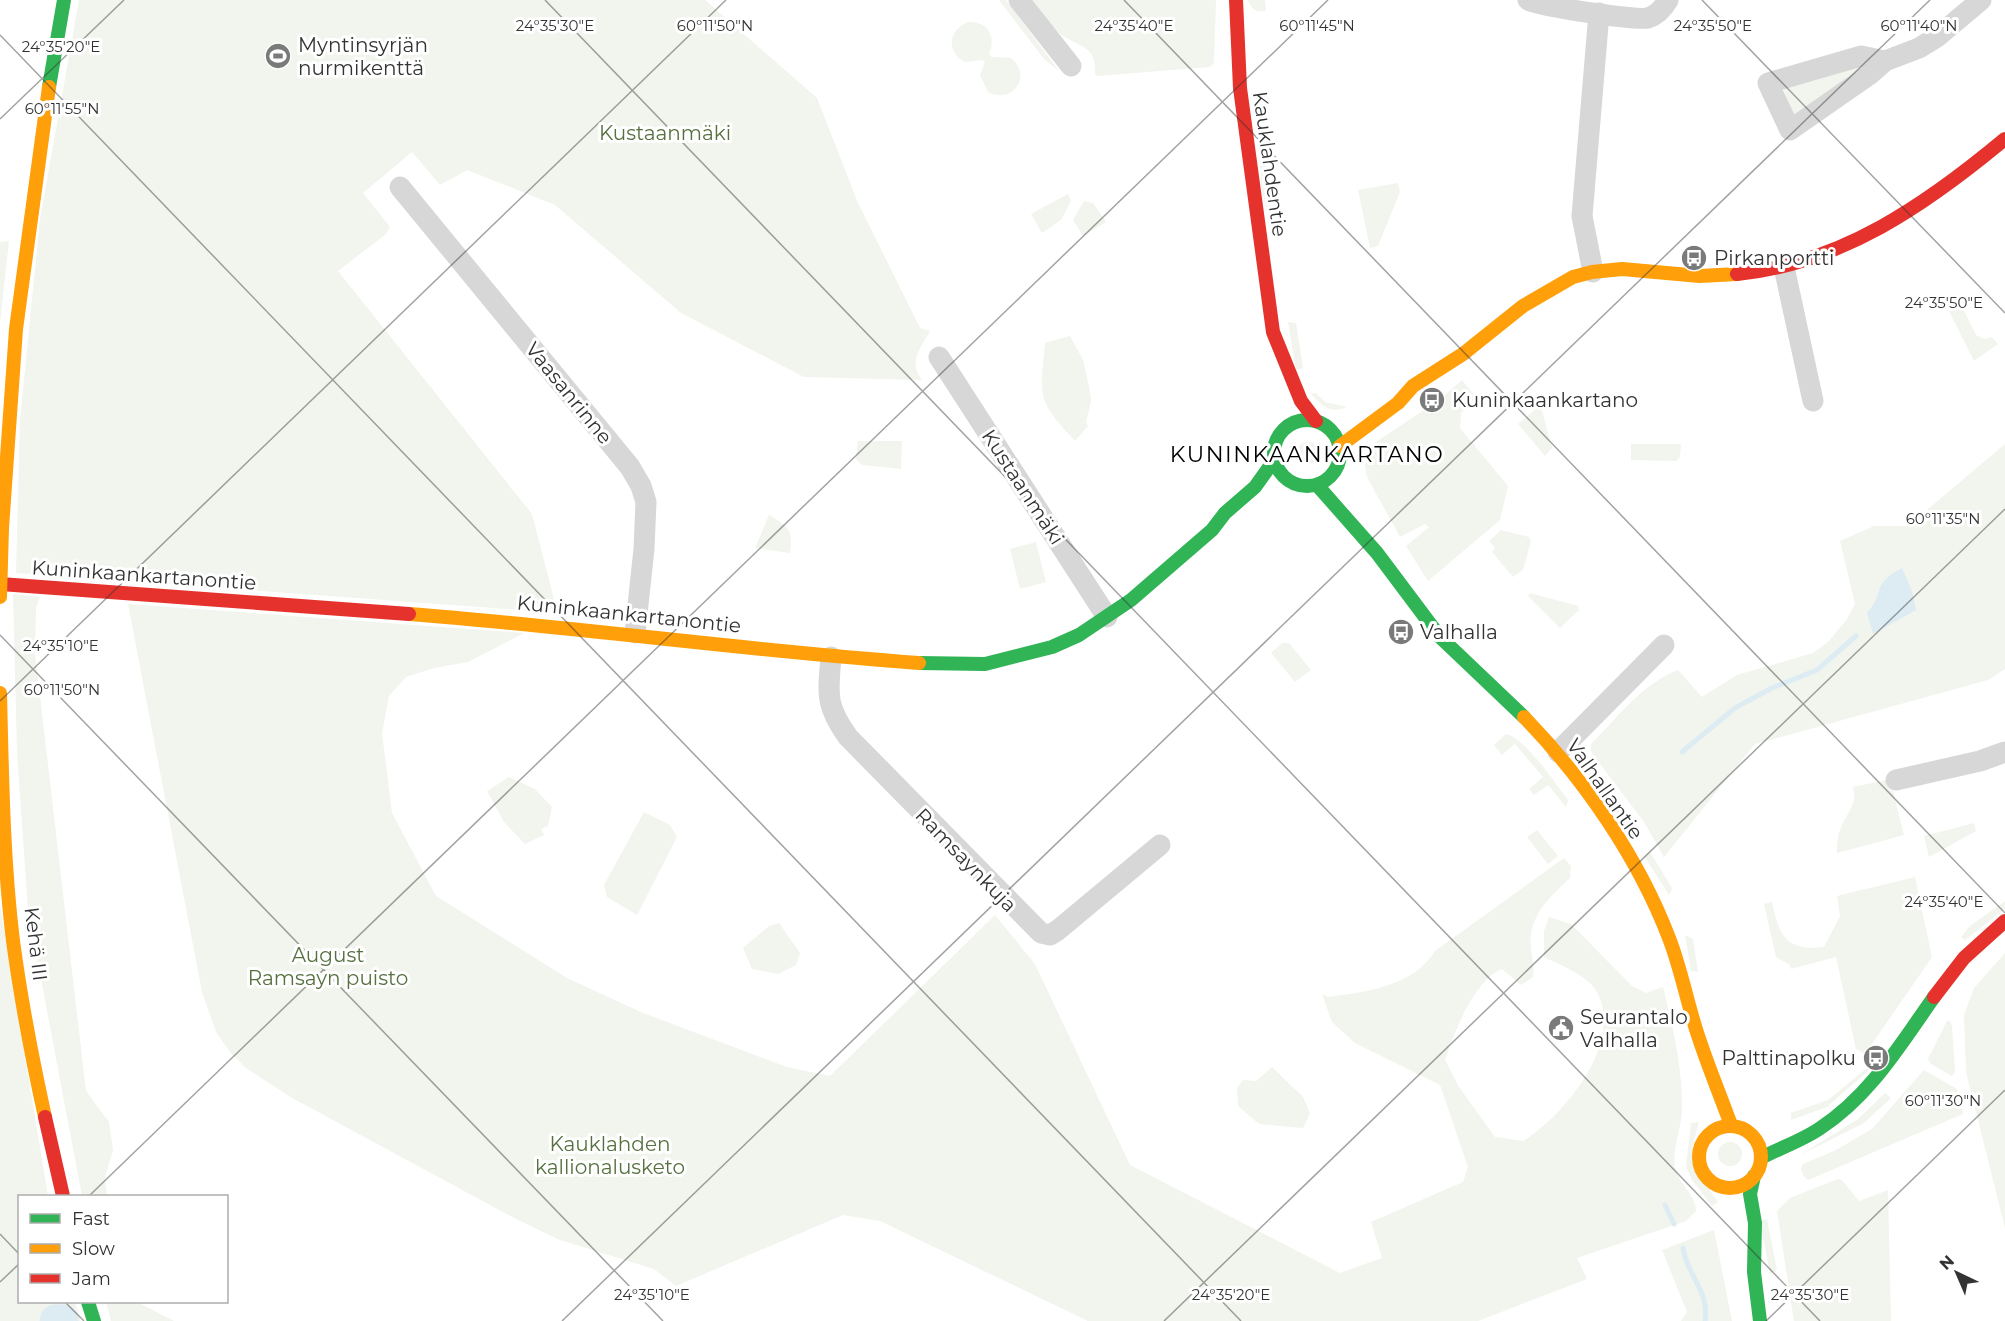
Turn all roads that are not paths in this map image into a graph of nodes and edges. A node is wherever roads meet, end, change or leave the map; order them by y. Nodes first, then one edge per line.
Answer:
1 (64, 0) edge
2 (1019, 0) edge
3 (1236, 0) edge
4 (1528, 0) edge
5 (1668, 0) edge
6 (1981, 0) edge
7 (1599, 13) junction
8 (1885, 61) junction
9 (1071, 66) dead end
10 (2005, 139) edge
11 (400, 187) dead end
12 (1784, 267) junction
13 (1593, 272) junction
14 (1273, 332) junction
15 (939, 357) dead end
16 (1271, 363) dead end
17 (1413, 387) junction
18 (1392, 390) dead end
19 (1813, 400) dead end
20 (1281, 412) dead end
21 (1340, 418) dead end
22 (1321, 424) junction
23 (1283, 430) junction
24 (1340, 446) junction
25 (1275, 459) junction
26 (1297, 485) junction
27 (1317, 485) junction
28 (1280, 492) dead end
29 (1368, 521) dead end
30 (1232, 526) dead end
31 (1212, 531) junction
32 (1377, 553) junction
33 (0, 584) edge
34 (0, 597) edge
35 (1107, 617) junction
36 (635, 633) junction
37 (1664, 645) dead end
38 (831, 657) junction
39 (0, 693) edge
40 (1558, 752) junction
41 (2005, 752) edge
42 (1896, 780) dead end
43 (1161, 845) dead end
44 (2005, 921) edge
45 (1696, 1029) junction
46 (1697, 1079) dead end
47 (1844, 1108) junction
48 (1706, 1118) dead end
49 (1800, 1122) dead end
50 (1731, 1125) junction
51 (1750, 1132) junction
52 (1768, 1132) dead end
53 (1706, 1137) junction
54 (1761, 1158) junction
55 (1754, 1176) junction
56 (1724, 1187) junction
57 (63, 1195) edge
58 (1732, 1204) dead end
59 (1742, 1235) dead end
60 (1754, 1272) junction
61 (88, 1303) edge
62 (94, 1321) edge
63 (1760, 1321) edge

1 - 34 main road, bridge
2 - 9 street
3 - 14 main road, Kauklahdentie
4 - 7 street
5 - 7 street
6 - 8 street
7 - 13 street
8 - 8 street
10 - 12 main road
11 - 36 street, Vaasanrinne
12 - 13 main road
12 - 19 street
13 - 17 main road
14 - 16 main road, Kauklahdentie
14 - 22 main road, Kauklahdentie
15 - 35 street, Kustaanmäki
17 - 18 main road
17 - 24 main road
20 - 23 main road
21 - 22 main road
22 - 23 main road
22 - 24 main road
23 - 25 main road
24 - 27 main road
25 - 26 main road
25 - 31 main road, Kuninkaankartanontie
26 - 27 main road
26 - 28 main road
27 - 32 main road, Valhallantie
29 - 32 main road, Valhallantie
30 - 31 main road, Kuninkaankartanontie
31 - 35 main road, Kuninkaankartanontie
32 - 40 main road, Valhallantie
33 - 36 main road, Kuninkaankartanontie
35 - 38 main road, Kuninkaankartanontie
36 - 38 main road, Kuninkaankartanontie
37 - 40 street
38 - 43 street, Ramsaynkuja
39 - 57 main road, Kehä III
40 - 45 main road, Valhallantie
41 - 42 street
44 - 47 main road
45 - 46 main road, Valhallantie
45 - 50 main road, Valhallantie
47 - 49 main road
47 - 54 main road
48 - 53 main road
50 - 51 main road
50 - 53 main road
51 - 52 main road
51 - 54 main road
53 - 56 main road
54 - 55 main road
55 - 56 main road
55 - 60 main road
56 - 58 main road
59 - 60 main road
60 - 63 main road
61 - 62 main road

